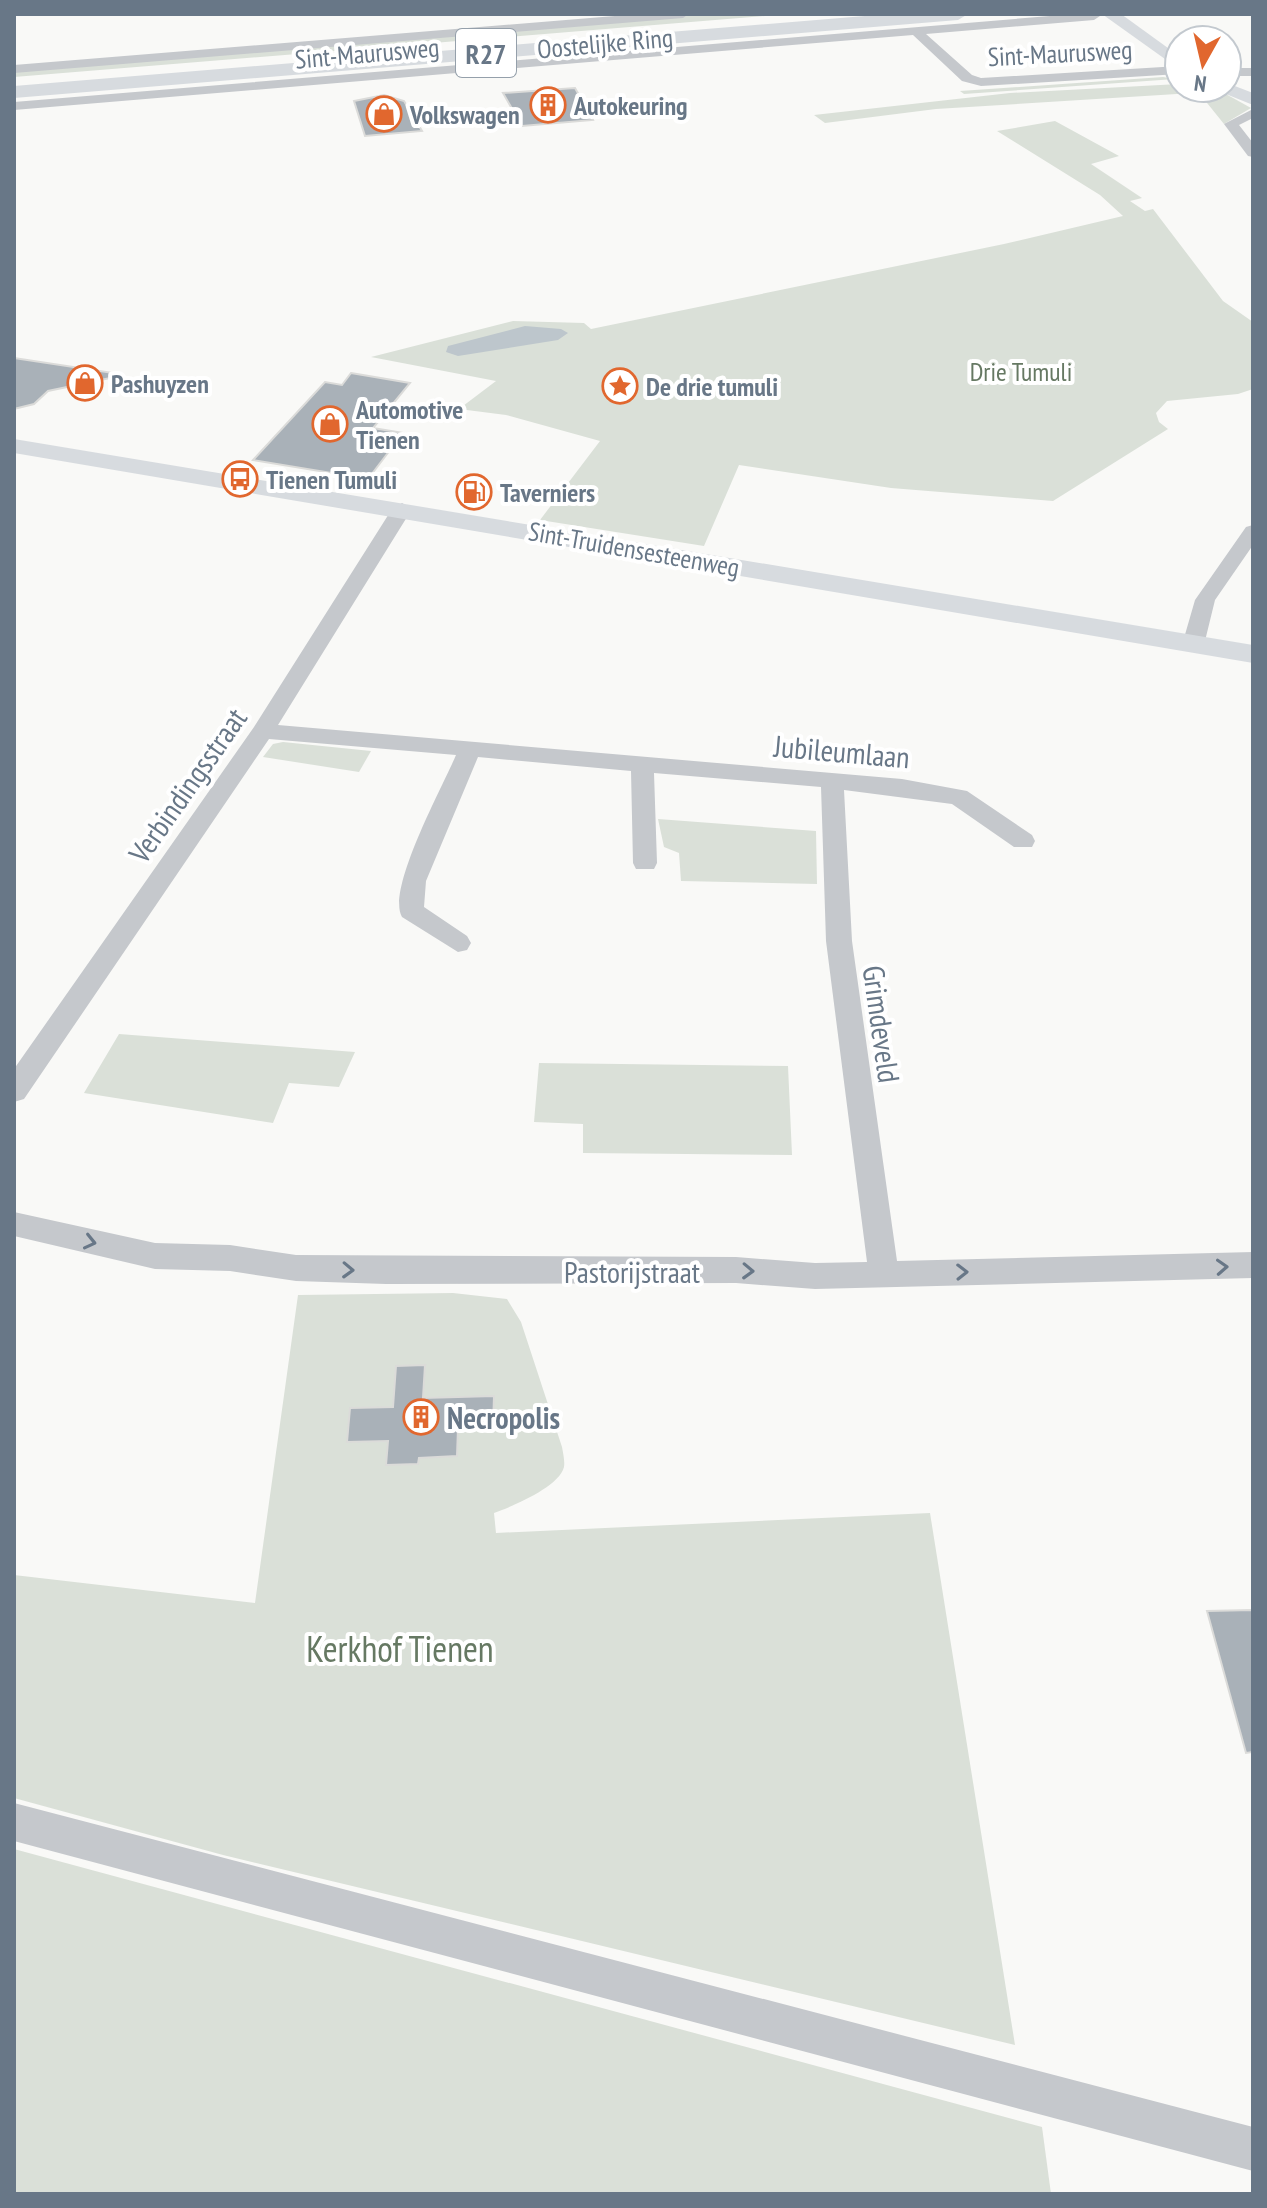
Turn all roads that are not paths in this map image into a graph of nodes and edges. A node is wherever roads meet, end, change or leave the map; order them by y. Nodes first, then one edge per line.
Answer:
1 (683, 14) edge
2 (847, 14) edge
3 (958, 14) edge
4 (1102, 15) edge
5 (915, 30) junction
6 (1163, 54) edge
7 (14, 69) edge
8 (1163, 71) edge
9 (14, 82) edge
10 (14, 92) edge
11 (14, 106) edge
12 (1253, 113) edge
13 (1253, 153) edge
14 (14, 446) edge
15 (402, 509) junction
16 (1253, 531) edge
17 (1193, 645) junction
18 (1253, 654) edge
19 (263, 731) junction
20 (469, 751) junction
21 (642, 766) junction
22 (832, 781) junction
23 (1023, 841) dead end
24 (645, 863) dead end
25 (458, 943) dead end
26 (14, 1091) edge
27 (14, 1224) edge
28 (1253, 1265) edge
29 (884, 1274) junction
30 (14, 1822) edge
31 (1253, 2149) edge

1 - 7 street
2 - 9 highway, Oostelijke Ring / R27
3 - 10 highway, Oostelijke Ring / R27
4 - 5 street, Sint-Maurusweg
4 - 6 main road
5 - 8 street, Sint-Maurusweg
5 - 11 street, Sint-Maurusweg
12 - 13 street
14 - 15 main road, Sint-Truidensesteenweg
15 - 17 main road, Sint-Truidensesteenweg
15 - 19 street, Verbindingsstraat
16 - 17 street
17 - 18 main road, Sint-Truidensesteenweg
19 - 20 street, Jubileumlaan
19 - 26 street, Verbindingsstraat
20 - 21 street, Jubileumlaan
20 - 25 street
21 - 22 street, Jubileumlaan
21 - 24 street
22 - 23 street, Jubileumlaan
22 - 29 street, Grimdeveld
27 -> 29 street, Pastorijstraat
29 -> 28 street, Pastorijstraat
30 - 31 street

